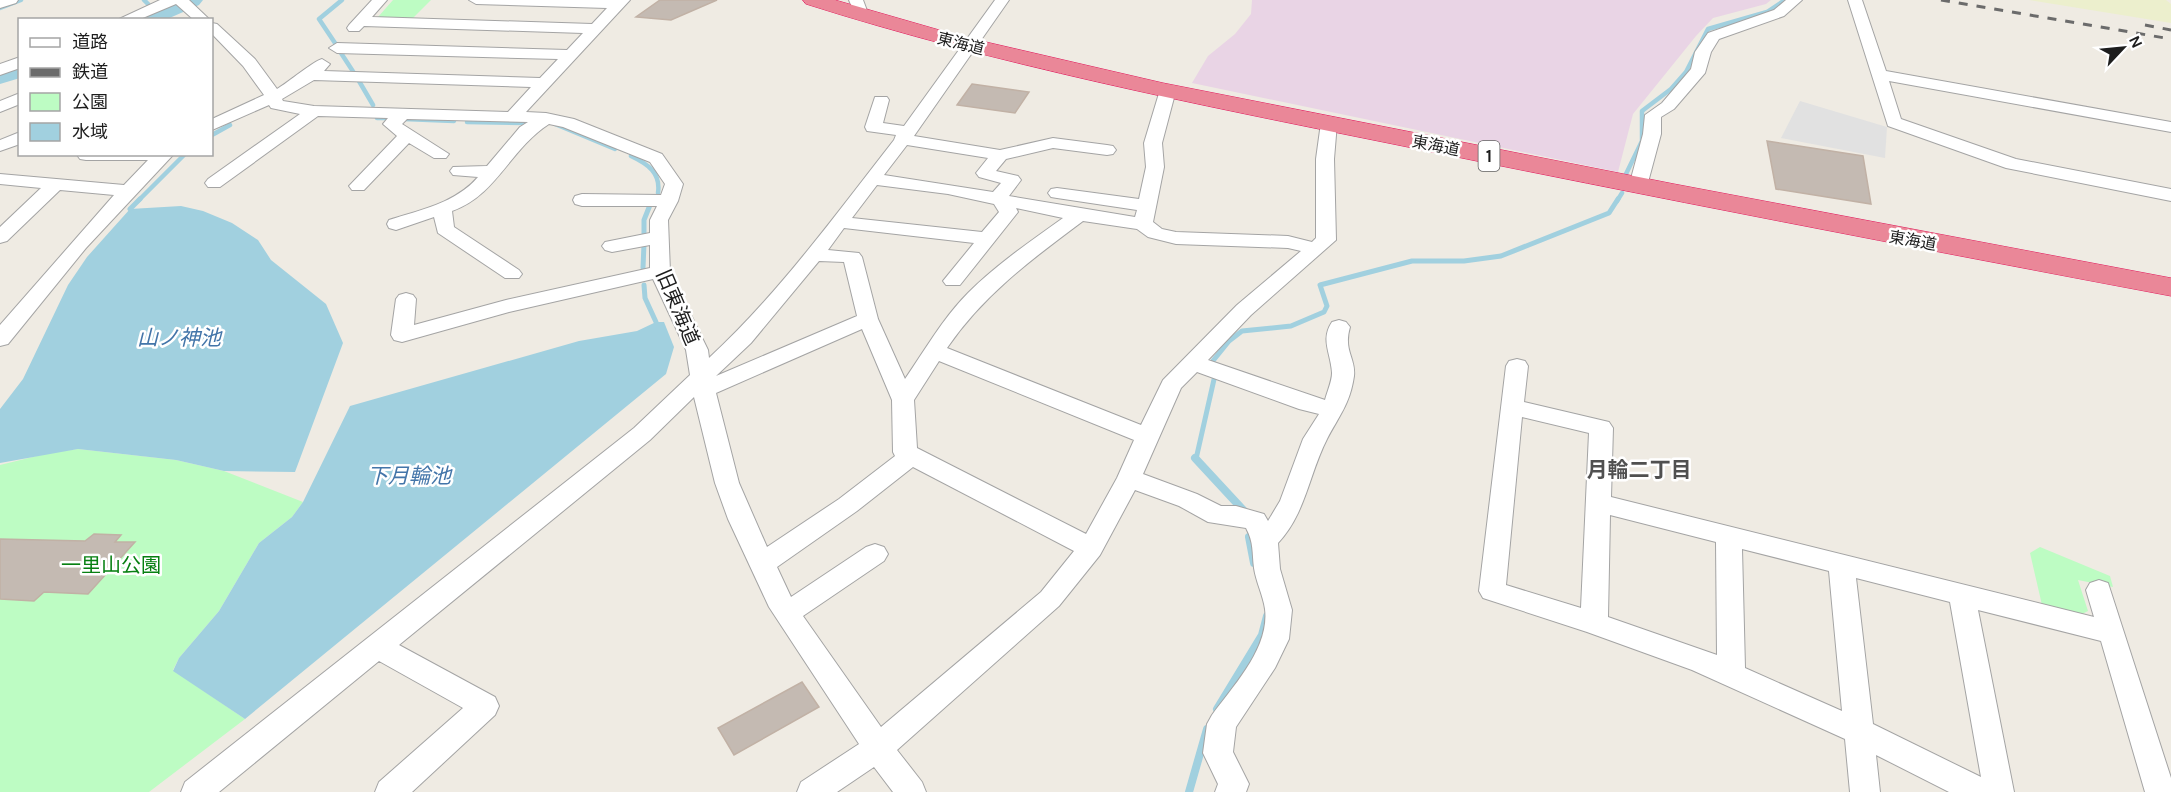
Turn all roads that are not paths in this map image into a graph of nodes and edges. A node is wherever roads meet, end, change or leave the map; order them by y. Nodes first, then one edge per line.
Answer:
1 (11, 0) edge
2 (172, 0) edge
3 (380, 0) edge
4 (474, 0) edge
5 (813, 0) edge
6 (1002, 0) edge
7 (1795, 0) edge
8 (1855, 0) edge
9 (621, 2) edge
10 (0, 4) edge
11 (185, 4) edge
12 (859, 8) edge
13 (129, 18) edge
14 (161, 18) edge
15 (201, 18) edge
16 (361, 21) junction
17 (447, 24) junction
18 (213, 28) edge
19 (595, 29) junction
20 (969, 45) junction
21 (337, 48) junction
22 (571, 55) junction
23 (18, 63) edge
24 (0, 70) edge
25 (313, 75) junction
26 (1880, 75) junction
27 (544, 83) junction
28 (1168, 90) junction
29 (273, 96) junction
30 (18, 99) edge
31 (881, 100) dead end
32 (0, 107) edge
33 (314, 111) junction
34 (405, 112) junction
35 (512, 117) junction
36 (546, 118) junction
37 (1329, 123) junction
38 (213, 125) edge
39 (2171, 127) edge
40 (407, 135) junction
41 (905, 136) junction
42 (18, 138) edge
43 (0, 146) edge
44 (1107, 150) dead end
45 (440, 154) dead end
46 (1000, 155) junction
47 (163, 156) edge
48 (459, 171) dead end
49 (493, 172) junction
50 (0, 179) edge
51 (871, 179) junction
52 (214, 183) dead end
53 (55, 185) junction
54 (358, 186) dead end
55 (1638, 186) junction
56 (127, 191) junction
57 (1057, 193) dead end
58 (2171, 195) edge
59 (1000, 199) junction
60 (582, 200) dead end
61 (669, 201) junction
62 (442, 209) junction
63 (1079, 215) junction
64 (1145, 215) junction
65 (838, 222) junction
66 (396, 224) dead end
67 (0, 237) edge
68 (659, 237) junction
69 (988, 239) junction
70 (612, 246) dead end
71 (1315, 249) junction
72 (814, 255) junction
73 (660, 272) junction
74 (512, 274) dead end
75 (953, 281) dead end
76 (2171, 287) edge
77 (406, 298) dead end
78 (868, 319) junction
79 (1339, 327) dead end
80 (0, 339) edge
81 (936, 352) junction
82 (1196, 363) junction
83 (1517, 366) dead end
84 (703, 385) junction
85 (903, 400) junction
86 (1512, 407) junction
87 (1334, 410) junction
88 (1148, 437) junction
89 (911, 456) junction
90 (1129, 477) junction
91 (1599, 503) junction
92 (1729, 536) junction
93 (1264, 540) junction
94 (1091, 548) junction
95 (875, 554) dead end
96 (762, 564) junction
97 (1841, 565) junction
98 (2099, 590) dead end
99 (1962, 595) junction
100 (787, 614) junction
101 (1594, 623) junction
102 (2112, 633) junction
103 (379, 647) junction
104 (1731, 674) junction
105 (1859, 732) junction
106 (878, 748) junction
107 (196, 792) edge
108 (390, 792) edge
109 (812, 792) edge
110 (912, 792) edge
111 (1230, 792) edge
112 (1865, 792) edge
113 (1980, 792) edge
114 (1999, 792) edge
115 (2160, 792) edge

1 - 10 street
2 - 13 street
3 - 16 street
4 - 9 street
4 - 17 street
5 - 12 highway, 東海道 / 1
6 - 20 street
7 - 55 street
8 - 26 street
9 - 19 street
11 - 14 street
11 - 15 street
12 - 20 highway, 東海道 / 1
16 - 17 street
16 - 21 street
17 - 19 street
18 - 29 street, 旧東海道
19 - 22 street
20 - 28 highway, 東海道 / 1
20 - 41 street
21 - 22 street
21 - 25 street
22 - 27 street
23 - 24 street
25 - 27 street
25 - 29 street
26 - 39 street
26 - 58 street
27 - 35 street
28 - 37 highway, 東海道 / 1
28 - 64 street
29 - 33 street, 旧東海道
29 - 38 street
30 - 32 street
31 - 41 street
33 - 34 street, 旧東海道
33 - 52 street
34 - 35 street, 旧東海道
34 - 40 street
35 - 36 street, 旧東海道
36 - 49 street
36 - 61 street, 旧東海道
37 - 55 highway, 東海道 / 1
37 - 71 street
40 - 45 street
40 - 54 street
41 - 46 street
41 - 51 street
42 - 43 street
44 - 46 street
46 - 59 street
47 - 56 street
48 - 49 street
49 - 62 street
50 - 53 street
51 - 59 street
51 - 65 street
53 - 56 street
53 - 67 street
55 - 76 highway, 東海道 / 1
56 - 80 street
57 - 64 street
59 - 63 street
59 - 69 street
60 - 61 street
61 - 68 street, 旧東海道
62 - 66 street
62 - 74 street
63 - 64 street
63 - 81 street
64 - 71 street
65 - 69 street
65 - 72 street
68 - 70 street
68 - 73 street, 旧東海道
69 - 75 street
71 - 82 street
72 - 78 street
72 - 84 street
73 - 77 street
73 - 84 street, 旧東海道
78 - 84 street
78 - 85 street
79 - 87 street
81 - 85 street
81 - 88 street
82 - 87 street
82 - 88 street
83 - 86 street
84 - 96 street, 旧東海道
84 - 103 street
85 - 89 street
86 - 91 street
86 - 101 street
87 - 93 street
88 - 90 street
89 - 94 street
89 - 96 street
90 - 93 street
90 - 94 street
91 - 92 street
91 - 101 street
92 - 97 street
92 - 104 street
93 - 111 street
94 - 106 street
95 - 100 street
96 - 100 street, 旧東海道
97 - 99 street
97 - 105 street
98 - 102 street
99 - 102 street
99 - 114 street
100 - 106 street, 旧東海道
101 - 104 street
102 - 115 street
103 - 107 street
103 - 108 street
104 - 105 street
105 - 112 street
105 - 113 street
106 - 109 street
106 - 110 street, 旧東海道

